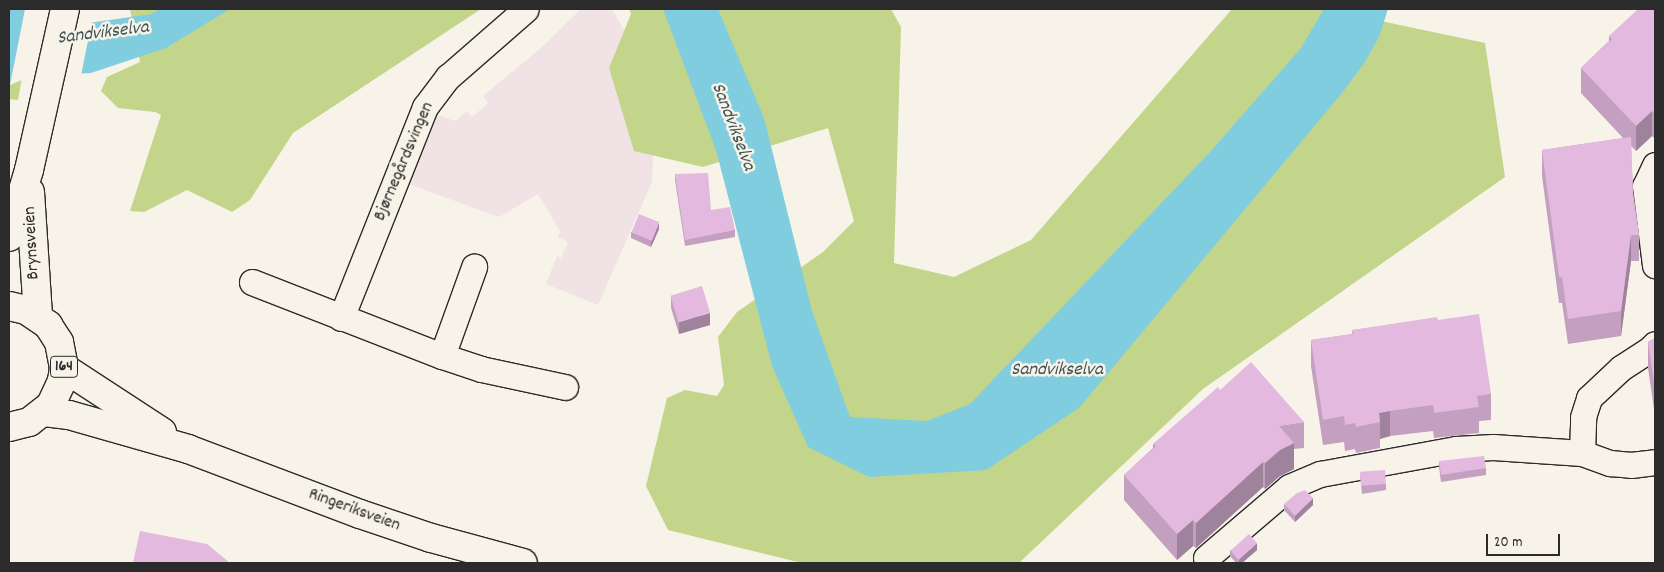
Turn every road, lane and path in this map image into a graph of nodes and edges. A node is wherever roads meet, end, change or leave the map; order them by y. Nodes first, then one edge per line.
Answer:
1 (526, 9) edge
2 (61, 13) edge
3 (30, 162) junction
4 (1655, 165) edge
5 (9, 238) edge
6 (1655, 265) edge
7 (474, 267) dead end
8 (252, 282) dead end
9 (9, 306) edge
10 (38, 316) junction
11 (341, 318) junction
12 (1655, 344) edge
13 (442, 356) junction
14 (64, 368) junction
15 (565, 387) dead end
16 (44, 412) junction
17 (12, 433) edge
18 (188, 449) junction
19 (1582, 453) junction
20 (1655, 462) edge
21 (1206, 558) dead end
22 (523, 563) edge

1 - 11 street, Bjørnegårdsvingen
2 - 3 main road
3 - 5 main road, Brynsveien
3 - 10 main road, Brynsveien
4 - 6 street
7 - 13 street
8 - 11 street
9 - 10 main road, 164
10 - 14 main road, 164
11 - 13 street
12 - 19 street
13 - 15 street
14 - 16 main road, 164
14 - 18 main road, Ringeriksveien
16 - 17 main road, 164
16 - 18 main road, Ringeriksveien
18 - 22 main road, Ringeriksveien
19 - 20 street
19 - 21 street

